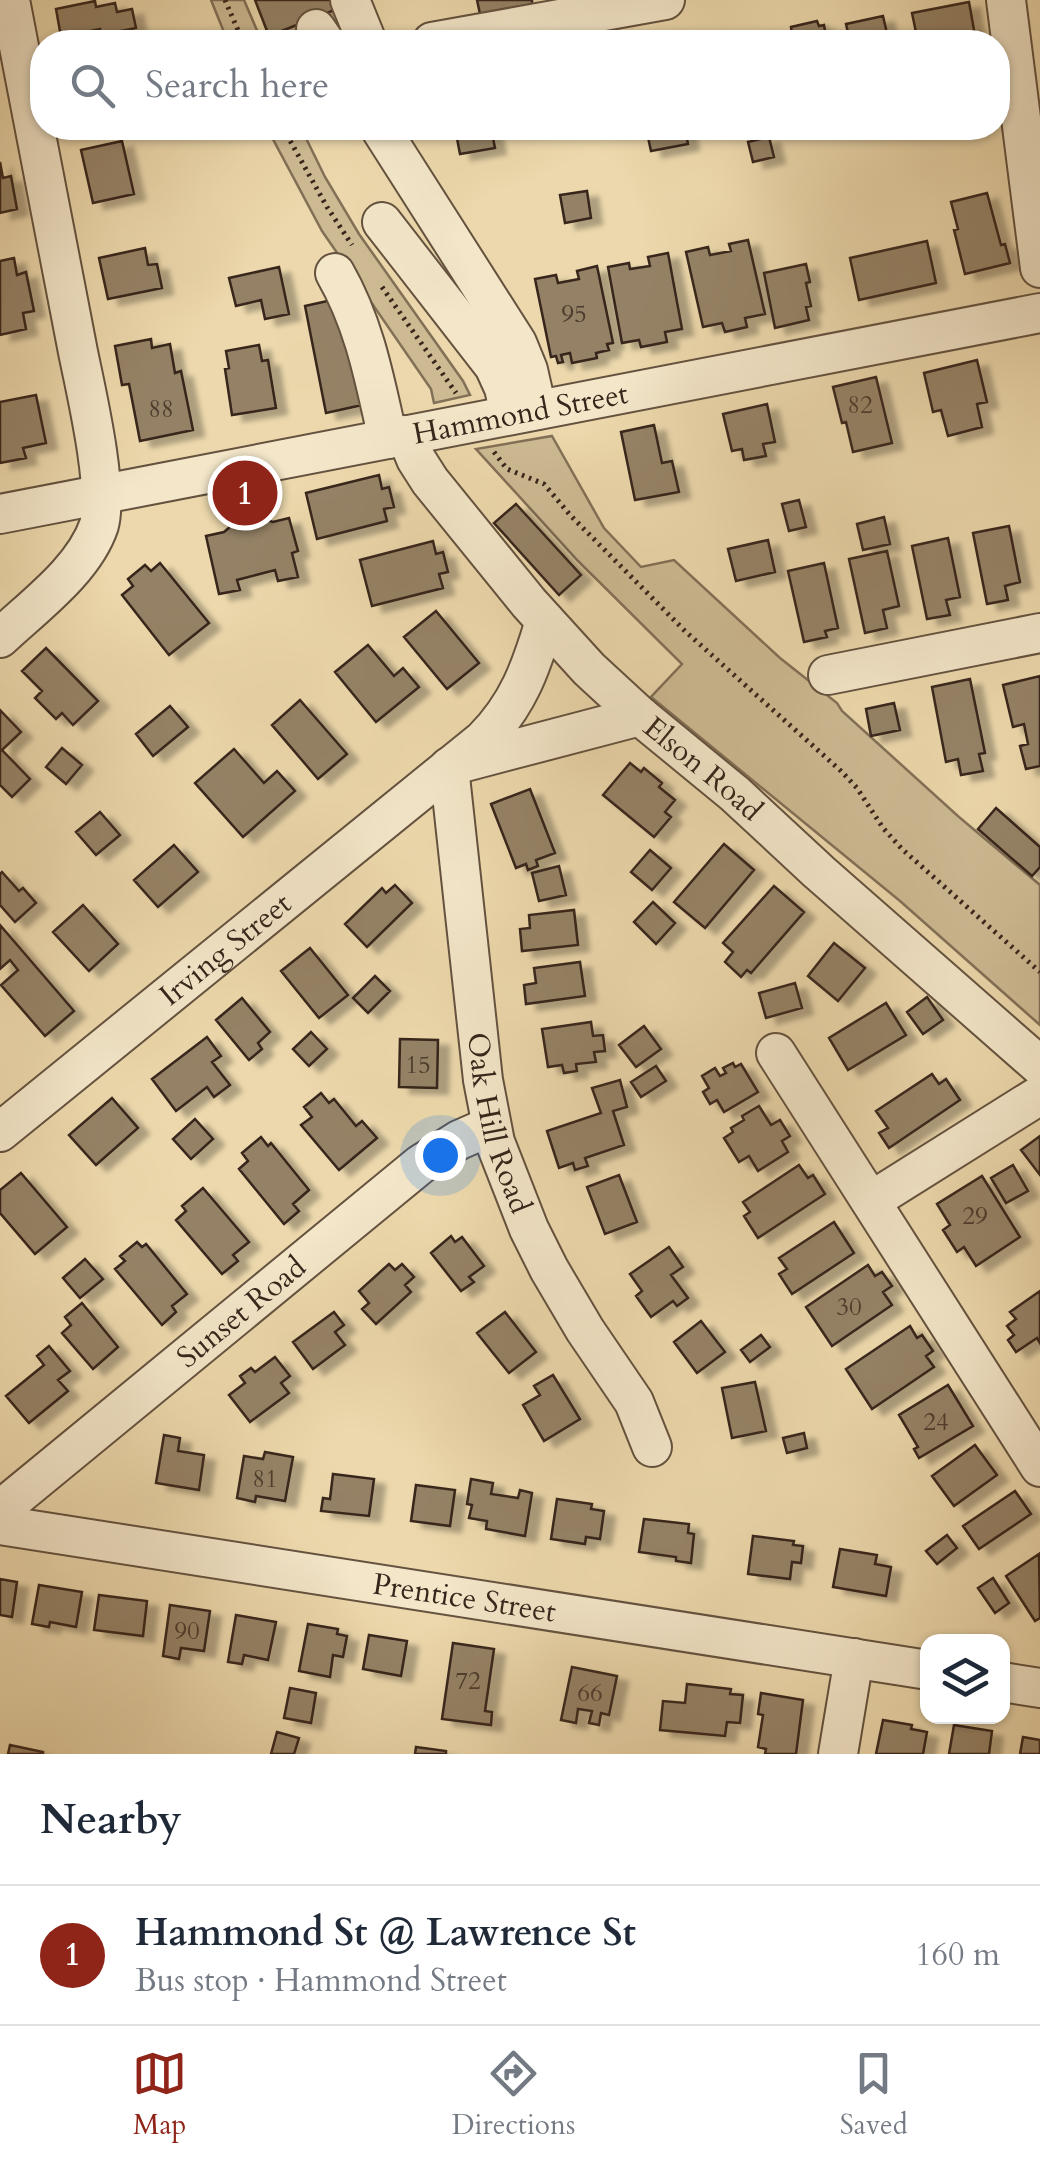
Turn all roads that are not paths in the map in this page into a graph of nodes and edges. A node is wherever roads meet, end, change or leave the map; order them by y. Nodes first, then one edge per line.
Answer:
1 (10, 0) edge
2 (350, 0) edge
3 (665, 0) edge
4 (1006, 0) edge
5 (363, 30) edge
6 (502, 30) edge
7 (1010, 30) edge
8 (1010, 32) edge
9 (30, 102) edge
10 (37, 140) edge
11 (388, 140) edge
12 (402, 140) edge
13 (421, 192) junction
14 (382, 222) dead end
15 (1040, 268) edge
16 (335, 273) dead end
17 (1040, 313) edge
18 (512, 422) junction
19 (397, 437) junction
20 (102, 494) junction
21 (0, 514) edge
22 (545, 621) junction
23 (1040, 633) edge
24 (0, 638) edge
25 (828, 675) dead end
26 (640, 716) junction
27 (449, 766) junction
28 (776, 1053) dead end
29 (1040, 1066) edge
30 (1040, 1094) edge
31 (491, 1126) junction
32 (0, 1132) edge
33 (871, 1201) junction
34 (652, 1447) dead end
35 (1040, 1467) edge
36 (0, 1510) edge
37 (0, 1524) edge
38 (854, 1658) junction
39 (920, 1669) edge
40 (1010, 1683) edge
41 (1040, 1688) edge
42 (838, 1754) edge

1 - 9 street
2 - 5 street
3 - 6 street
4 - 7 street
8 - 15 street
10 - 20 street
11 - 13 street
12 - 13 street
13 - 18 street
14 - 18 street
16 - 19 street, Elson Road
17 - 18 street, Hammond Street
18 - 19 street, Hammond Street
19 - 20 street, Hammond Street
19 - 22 street, Elson Road
20 - 21 street, Hammond Street
20 - 24 street
22 - 26 street, Elson Road
22 - 27 street, Irving Street
23 - 25 street
26 - 27 street, Irving Street
26 - 29 street, Elson Road
27 - 31 street, Oak Hill Road
27 - 32 street, Irving Street
28 - 33 street
30 - 33 street
31 - 34 street, Oak Hill Road
31 - 36 street, Sunset Road
33 - 35 street
37 - 38 street, Prentice Street
38 - 39 street, Prentice Street
38 - 42 street
40 - 41 street

